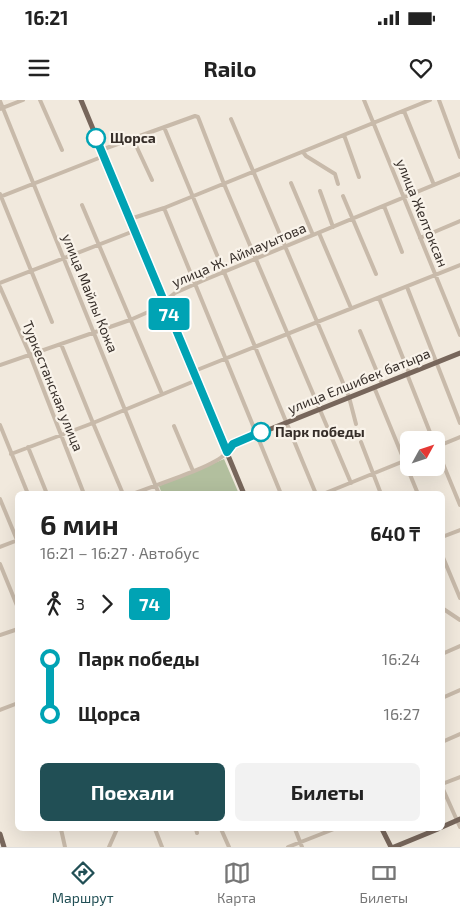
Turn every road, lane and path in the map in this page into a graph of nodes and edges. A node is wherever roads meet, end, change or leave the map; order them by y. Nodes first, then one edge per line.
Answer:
1 (23, 100) edge
2 (40, 100) edge
3 (80, 100) edge
4 (364, 100) edge
5 (430, 100) edge
6 (439, 100) edge
7 (0, 101) edge
8 (1, 109) edge
9 (404, 111) junction
10 (231, 119) dead end
11 (373, 123) junction
12 (164, 127) junction
13 (344, 135) junction
14 (134, 138) junction
15 (62, 150) dead end
16 (101, 150) junction
17 (303, 152) junction
18 (460, 156) edge
19 (103, 157) junction
20 (253, 172) junction
21 (460, 174) edge
22 (359, 177) dead end
23 (152, 180) dead end
24 (291, 183) dead end
25 (32, 184) junction
26 (224, 184) junction
27 (338, 184) dead end
28 (434, 185) junction
29 (320, 191) dead end
30 (0, 196) edge
31 (194, 196) junction
32 (343, 196) dead end
33 (404, 198) junction
34 (82, 205) dead end
35 (384, 206) junction
36 (164, 208) junction
37 (353, 219) junction
38 (128, 220) junction
39 (460, 221) edge
40 (332, 228) junction
41 (132, 231) junction
42 (318, 233) junction
43 (313, 236) junction
44 (420, 238) junction
45 (99, 245) junction
46 (286, 247) junction
47 (402, 252) dead end
48 (64, 259) junction
49 (256, 259) junction
50 (460, 265) edge
51 (32, 271) junction
52 (225, 272) junction
53 (376, 274) dead end
54 (435, 275) junction
55 (194, 284) junction
56 (0, 285) edge
57 (408, 287) junction
58 (379, 298) junction
59 (163, 303) junction
60 (351, 308) junction
61 (130, 320) junction
62 (52, 322) dead end
63 (318, 323) junction
64 (95, 332) junction
65 (360, 332) dead end
66 (288, 334) junction
67 (460, 335) edge
68 (61, 344) junction
69 (256, 346) junction
70 (460, 353) edge
71 (30, 355) junction
72 (225, 359) junction
73 (436, 362) junction
74 (0, 366) edge
75 (192, 372) junction
76 (408, 374) junction
77 (196, 380) junction
78 (382, 384) junction
79 (374, 387) junction
80 (162, 394) junction
81 (349, 397) junction
82 (320, 409) junction
83 (125, 410) junction
84 (286, 422) junction
85 (460, 423) edge
86 (92, 424) junction
87 (356, 424) dead end
88 (0, 425) edge
89 (174, 426) dead end
90 (430, 431) edge
91 (256, 434) junction
92 (61, 435) junction
93 (460, 437) edge
94 (361, 442) dead end
95 (445, 443) edge
96 (400, 446) edge
97 (28, 448) junction
98 (226, 453) junction
99 (10, 454) junction
100 (400, 462) edge
101 (445, 469) edge
102 (193, 471) junction
103 (373, 473) junction
104 (412, 476) edge
105 (351, 482) junction
106 (156, 485) junction
107 (27, 491) edge
108 (46, 491) edge
109 (83, 491) edge
110 (122, 491) edge
111 (141, 491) edge
112 (158, 491) edge
113 (242, 491) edge
114 (280, 491) edge
115 (315, 491) edge
116 (330, 491) edge
117 (380, 491) edge
118 (417, 491) edge
119 (0, 499) edge
120 (460, 506) edge
121 (460, 530) edge
122 (15, 535) edge
123 (445, 535) edge
124 (15, 541) edge
125 (0, 547) edge
126 (445, 562) edge
127 (0, 564) edge
128 (460, 598) edge
129 (15, 601) edge
130 (445, 610) edge
131 (460, 620) edge
132 (15, 629) edge
133 (0, 635) edge
134 (460, 646) edge
135 (445, 653) edge
136 (460, 690) edge
137 (445, 697) edge
138 (15, 704) edge
139 (0, 710) edge
140 (460, 734) edge
141 (445, 741) edge
142 (460, 777) edge
143 (445, 784) edge
144 (445, 792) edge
145 (459, 820) edge
146 (445, 826) edge
147 (460, 827) edge
148 (61, 831) edge
149 (117, 831) edge
150 (156, 831) edge
151 (224, 831) edge
152 (296, 831) edge
153 (330, 831) edge
154 (382, 831) edge
155 (433, 831) edge
156 (0, 834) edge
157 (301, 845) edge
158 (4, 847) edge
159 (65, 847) edge
160 (109, 847) edge
161 (162, 847) edge
162 (229, 847) edge
163 (288, 847) edge
164 (389, 847) edge
165 (394, 847) edge

1 - 8 street
2 - 15 street
3 - 16 main road
3 - 19 main road
4 - 11 street, улица Желтоксан
5 - 9 street
6 - 18 street
7 - 8 street, улица Майлы Кожа
8 - 25 street, улица Майлы Кожа
9 - 11 street
9 - 28 street
10 - 20 street
11 - 13 street
11 - 33 street, улица Желтоксан
12 - 14 street
12 - 26 street
12 - 31 street
13 - 17 street
13 - 22 street
14 - 16 street
14 - 23 street
16 - 19 main road
17 - 20 street
17 - 27 street
19 - 25 street
19 - 38 main road
20 - 26 street
20 - 46 street
21 - 28 street, улица Ж. Аймауытова
24 - 43 street
25 - 30 street
25 - 48 street, улица Майлы Кожа
26 - 31 street
26 - 49 street
28 - 33 street, улица Ж. Аймауытова
29 - 40 street
30 - 51 street
31 - 36 street
31 - 52 street
32 - 37 street
33 - 35 street, улица Ж. Аймауытова
33 - 44 street, улица Желтоксан
34 - 45 street
35 - 37 street, улица Ж. Аймауытова
35 - 47 street
36 - 38 street
36 - 55 street
37 - 40 street, улица Ж. Аймауытова
37 - 53 street
38 - 41 main road
39 - 44 street
40 - 42 street, улица Ж. Аймауытова
41 - 45 street
41 - 59 main road
42 - 43 street, улица Ж. Аймауытова
42 - 60 street
43 - 46 street, улица Ж. Аймауытова
44 - 54 street, улица Желтоксан
45 - 48 street
45 - 61 street
46 - 49 street, улица Ж. Аймауытова
46 - 63 street
48 - 51 street
48 - 64 street, улица Майлы Кожа
49 - 52 street, улица Ж. Аймауытова
49 - 66 street
50 - 54 street
51 - 56 street
51 - 62 street
52 - 55 street, улица Ж. Аймауытова
52 - 69 street
54 - 57 street
54 - 67 street, улица Желтоксан
55 - 59 street, улица Ж. Аймауытова
55 - 72 street
56 - 71 street, Туркестанская улица
57 - 58 street
57 - 73 street
58 - 60 street
58 - 76 street
59 - 61 street, улица Ж. Аймауытова
59 - 75 main road
60 - 63 street
61 - 64 street, улица Ж. Аймауытова
61 - 80 street
63 - 66 street
63 - 81 street
64 - 68 street, улица Ж. Аймауытова
64 - 83 street, улица Майлы Кожа
65 - 78 street
66 - 69 street
66 - 82 street
68 - 71 street, улица Ж. Аймауытова
68 - 86 street
69 - 72 street
69 - 84 street
70 - 73 main road, улица Елшибек батыра
71 - 74 street, улица Ж. Аймауытова
71 - 92 street, Туркестанская улица
72 - 75 street
72 - 91 street
73 - 76 main road, улица Елшибек батыра
73 - 85 street
75 - 77 main road
76 - 78 main road, улица Елшибек батыра
76 - 90 street
77 - 80 street
77 - 98 main road
78 - 79 main road, улица Елшибек батыра
79 - 81 main road, улица Елшибек батыра
79 - 96 street
80 - 83 street
81 - 82 main road, улица Елшибек батыра
81 - 87 street
82 - 84 main road, улица Елшибек батыра
82 - 105 street
83 - 86 street
83 - 106 street, улица Майлы Кожа
84 - 91 main road, улица Елшибек батыра
84 - 115 street
86 - 92 street
86 - 110 street
88 - 99 street
89 - 102 street
91 - 98 main road, улица Елшибек батыра
91 - 114 street
92 - 97 street
92 - 109 street, Туркестанская улица
93 - 95 street
94 - 103 street
97 - 99 street
97 - 108 street
98 - 102 street, улица Елшибек батыра
98 - 113 main road
99 - 107 street
100 - 103 street
101 - 120 street
102 - 106 street, улица Елшибек батыра
103 - 105 street
103 - 117 street
104 - 118 street
105 - 116 street
106 - 111 street, улица Елшибек батыра
106 - 112 street, улица Майлы Кожа
119 - 122 street
121 - 123 street
124 - 125 street
126 - 128 street
127 - 129 street
130 - 131 street
132 - 133 street
134 - 135 street
136 - 137 street
138 - 139 street
140 - 141 street
142 - 143 street
144 - 145 street
145 - 146 main road
145 - 147 street
148 - 159 street
149 - 160 street
150 - 161 street
151 - 162 street
152 - 157 street
153 - 157 street
154 - 164 main road
155 - 165 main road
156 - 158 main road
157 - 163 street

